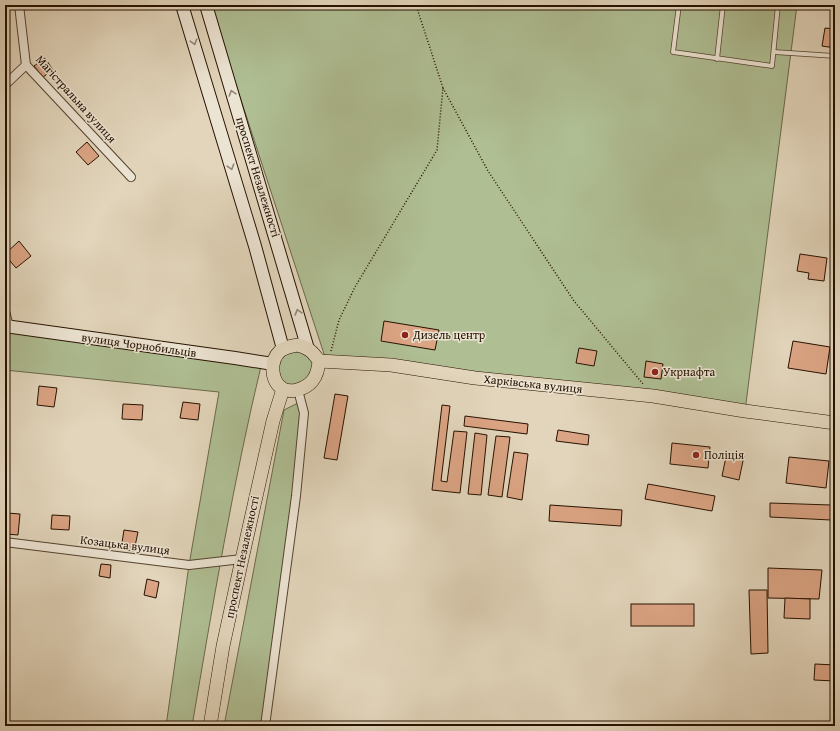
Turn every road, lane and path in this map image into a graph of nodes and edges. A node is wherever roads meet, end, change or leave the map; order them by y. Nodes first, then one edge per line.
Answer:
1 (19, 5) edge
2 (182, 5) edge
3 (206, 5) edge
4 (416, 5) edge
5 (679, 5) edge
6 (723, 5) edge
7 (778, 5) edge
8 (774, 52) junction
9 (835, 56) edge
10 (717, 59) junction
11 (26, 65) junction
12 (5, 84) edge
13 (443, 88) junction
14 (131, 177) dead end
15 (5, 311) edge
16 (7, 326) edge
17 (284, 349) junction
18 (308, 349) junction
19 (323, 360) junction
20 (273, 364) junction
21 (283, 389) junction
22 (298, 390) junction
23 (653, 396) junction
24 (835, 423) edge
25 (5, 542) edge
26 (242, 559) junction
27 (210, 726) edge
28 (265, 726) edge

1 - 11 street, Магістральна вулиця
2 -> 17 street, проспект Незалежності
18 -> 3 street, проспект Незалежності
4 - 13 path
5 - 10 lane
6 - 10 lane
7 - 8 lane
8 - 9 lane
8 - 10 lane
11 - 12 street
11 - 14 street, Магістральна вулиця
13 - 19 path
13 - 23 path
15 - 16 street
16 - 20 street, вулиця Чорнобильців
17 - 18 main road
17 - 20 main road
18 - 19 main road
19 - 22 main road
19 - 23 main road, Харківська вулиця
20 - 21 main road
21 - 22 main road
21 - 26 main road, проспект Незалежності
22 - 28 street
23 - 24 main road, Харківська вулиця
25 - 26 street, Козацька вулиця
26 - 27 main road, проспект Незалежності

